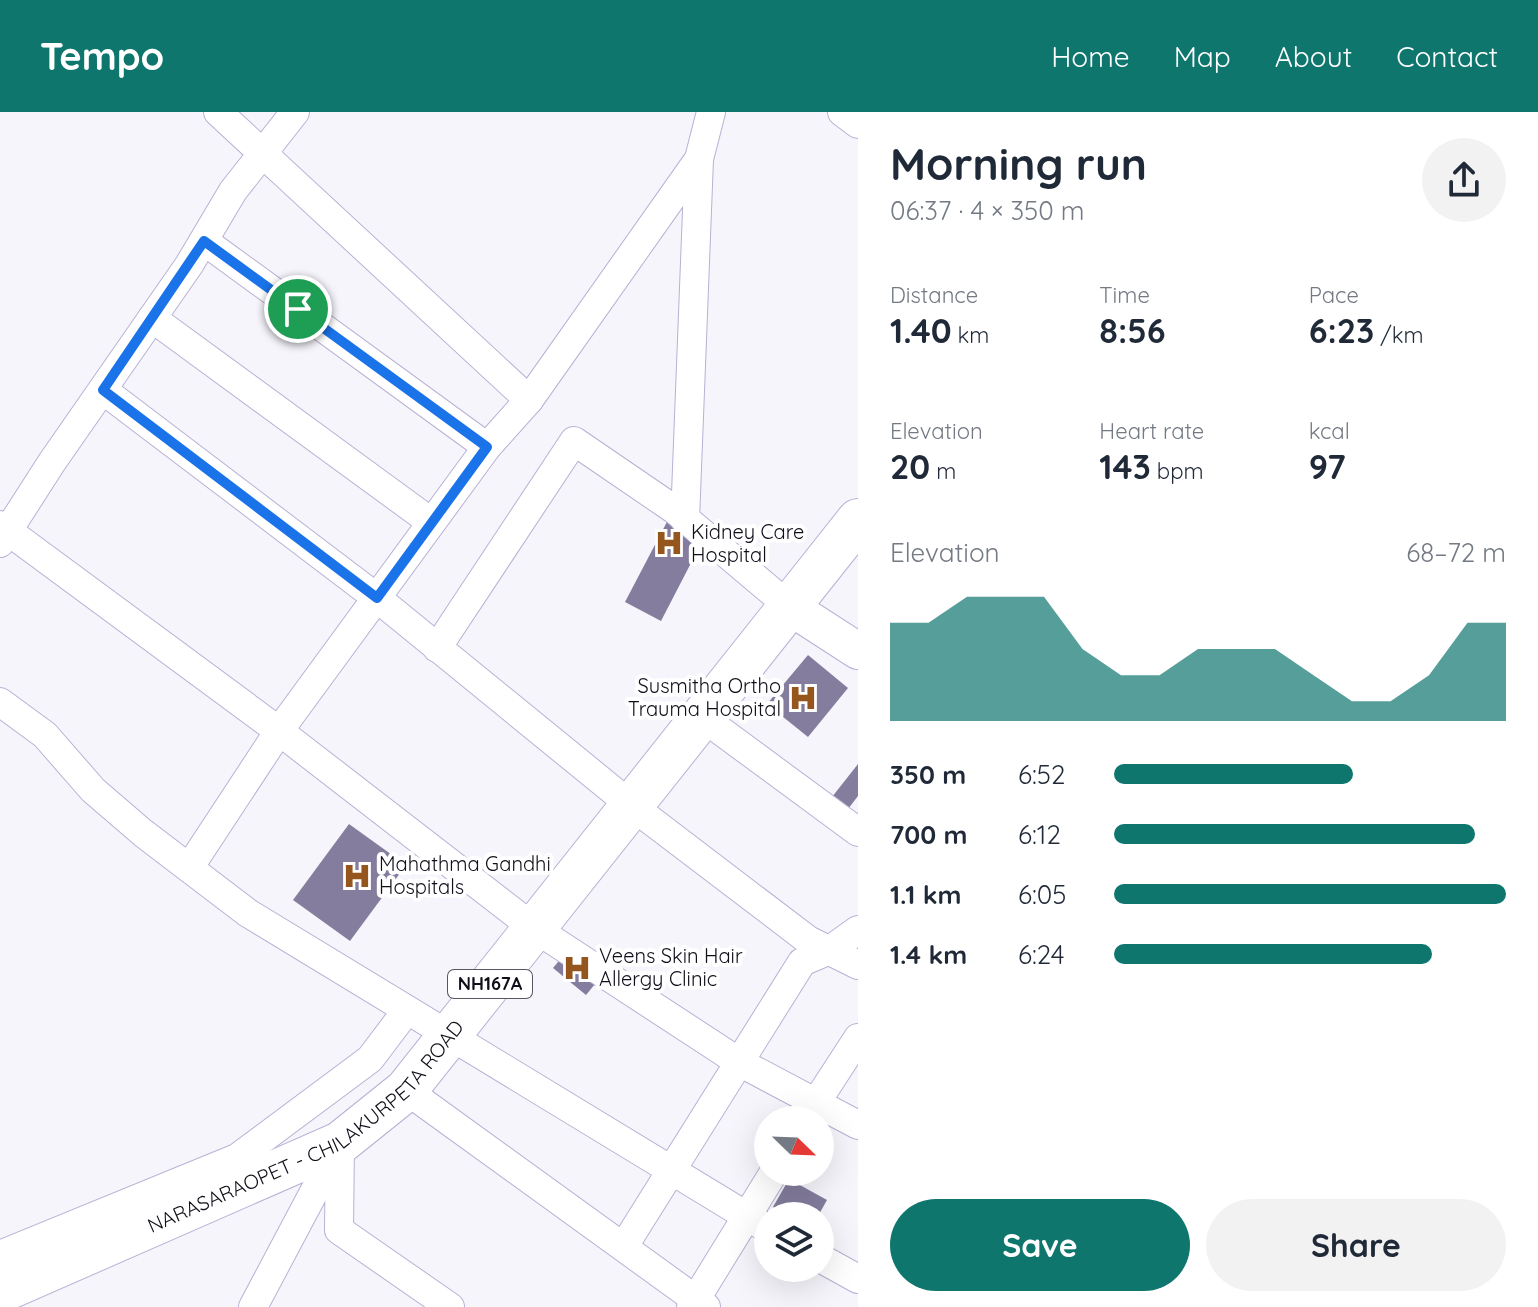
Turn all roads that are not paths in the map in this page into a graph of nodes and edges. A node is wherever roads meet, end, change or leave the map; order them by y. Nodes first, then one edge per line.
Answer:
1 (218, 112) edge
2 (295, 112) edge
3 (711, 112) edge
4 (842, 112) edge
5 (858, 124) edge
6 (262, 155) junction
7 (699, 159) junction
8 (204, 241) junction
9 (152, 318) junction
10 (103, 390) junction
11 (529, 400) junction
12 (487, 447) junction
13 (685, 520) junction
14 (858, 520) edge
15 (431, 522) junction
16 (3, 534) edge
17 (377, 598) junction
18 (790, 607) junction
19 (437, 648) junction
20 (858, 651) edge
21 (0, 702) edge
22 (702, 717) junction
23 (279, 731) junction
24 (632, 806) junction
25 (858, 832) edge
26 (189, 868) junction
27 (534, 928) junction
28 (858, 930) edge
29 (830, 950) junction
30 (858, 965) edge
31 (407, 1010) junction
32 (449, 1035) junction
33 (858, 1038) edge
34 (739, 1062) junction
35 (406, 1090) junction
36 (801, 1106) edge
37 (814, 1106) edge
38 (834, 1118) edge
39 (858, 1125) edge
40 (340, 1143) junction
41 (671, 1171) junction
42 (754, 1221) edge
43 (754, 1228) edge
44 (624, 1246) junction
45 (0, 1255) edge
46 (834, 1266) edge
47 (858, 1279) edge
48 (0, 1292) edge
49 (698, 1304) edge
50 (253, 1307) edge
51 (450, 1307) edge

1 - 6 street
2 - 6 street
3 - 7 street
4 - 5 street
6 - 8 street
6 - 11 street
7 - 11 street
7 - 13 street
8 - 9 street
8 - 12 street
9 - 10 street
9 - 15 street
10 - 16 street
10 - 17 street
11 - 12 street
12 - 15 street
13 - 18 street
13 - 19 street
14 - 18 highway, NARASARAOPET - CHILAKURPETA ROAD / NH167A
15 - 17 street
16 - 23 street
17 - 19 street
17 - 23 street
18 - 20 main road
18 - 22 highway, NARASARAOPET - CHILAKURPETA ROAD / NH167A
19 - 24 street
21 - 26 street
22 - 24 highway, NARASARAOPET - CHILAKURPETA ROAD / NH167A
22 - 25 street
23 - 26 street
23 - 27 street
24 - 27 highway, NARASARAOPET - CHILAKURPETA ROAD / NH167A
24 - 29 street
26 - 31 street
27 - 32 highway, NARASARAOPET - CHILAKURPETA ROAD / NH167A
27 - 34 street
28 - 29 street
29 - 30 street
29 - 34 street
31 - 32 street
31 - 45 street
32 - 35 highway, NARASARAOPET - CHILAKURPETA ROAD / NH167A
32 - 41 street
33 - 37 street
34 - 36 street
34 - 41 street
35 - 40 highway, NARASARAOPET - CHILAKURPETA ROAD / NH167A
35 - 44 street
38 - 39 street
40 - 48 highway, NARASARAOPET - CHILAKURPETA ROAD / NH167A
40 - 50 street
40 - 51 street
41 - 42 street
41 - 44 street
43 - 49 street
44 - 49 street
46 - 47 street

